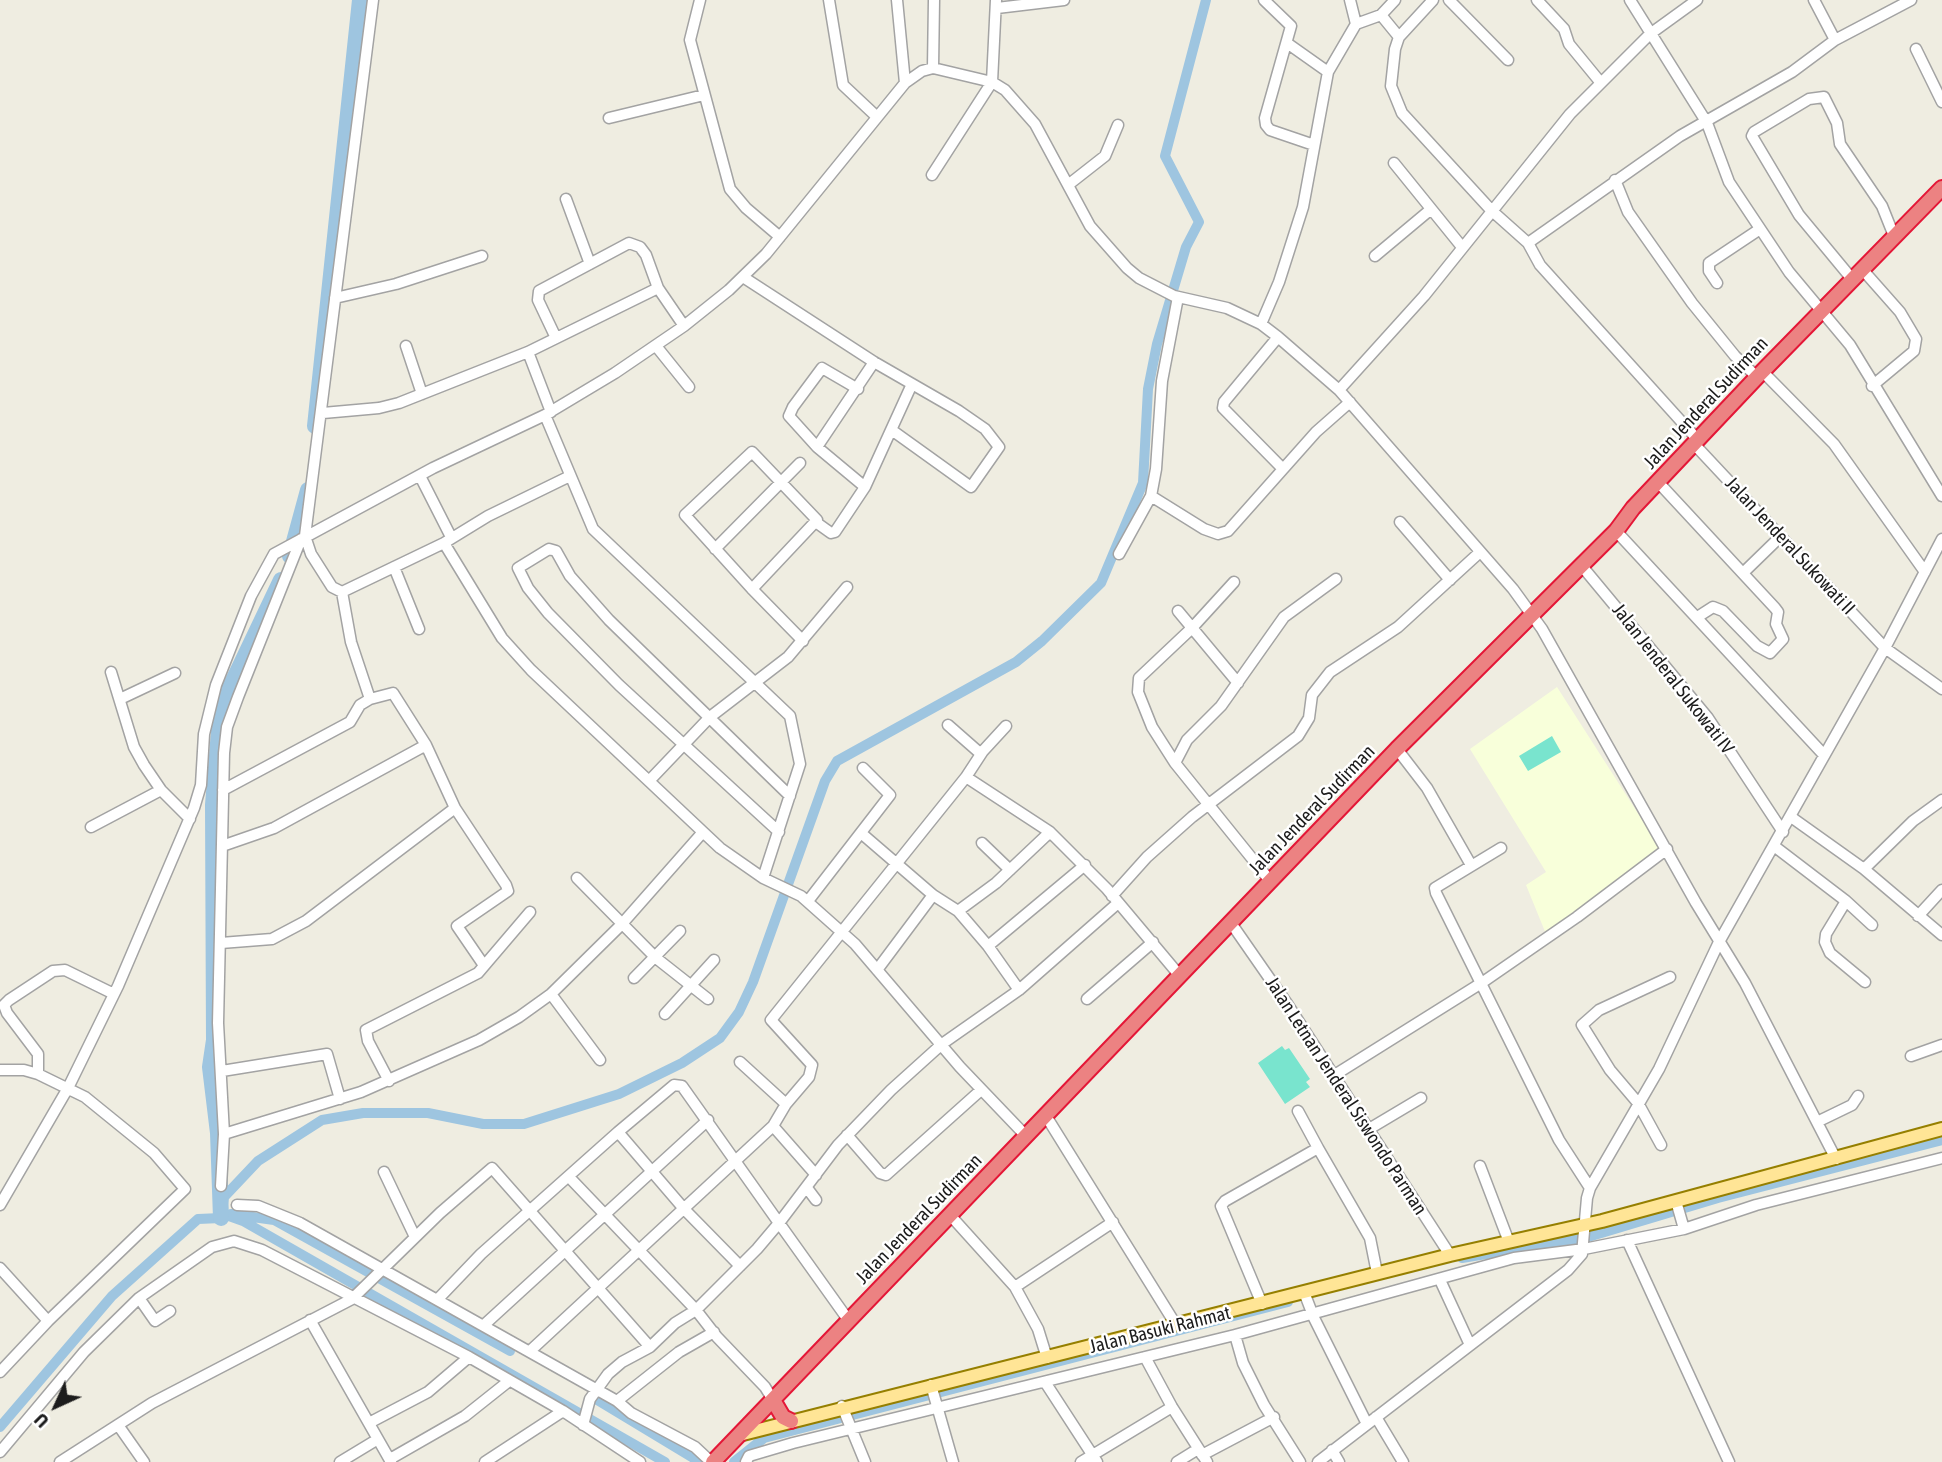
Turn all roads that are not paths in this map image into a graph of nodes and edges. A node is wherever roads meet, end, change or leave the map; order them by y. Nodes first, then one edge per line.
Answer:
1 (373, 0) edge
2 (699, 0) edge
3 (833, 0) edge
4 (897, 0) edge
5 (934, 0) edge
6 (1064, 0) edge
7 (1264, 0) edge
8 (1350, 0) edge
9 (1395, 0) edge
10 (1433, 0) edge
11 (1449, 0) edge
12 (1537, 0) edge
13 (1630, 0) edge
14 (1697, 0) edge
15 (1814, 0) edge
16 (1912, 0) edge
17 (996, 4) edge
18 (1381, 15) junction
19 (1356, 24) junction
20 (1650, 34) junction
21 (1399, 37) junction
22 (1835, 40) junction
23 (1287, 43) junction
24 (1916, 49) dead end
25 (1508, 60) dead end
26 (933, 68) junction
27 (1328, 72) junction
28 (992, 82) junction
29 (905, 83) junction
30 (1601, 83) junction
31 (704, 95) junction
32 (1942, 102) edge
33 (876, 116) junction
34 (609, 118) dead end
35 (1707, 122) junction
36 (1118, 125) dead end
37 (1314, 145) junction
38 (1394, 163) dead end
39 (932, 175) dead end
40 (1615, 180) junction
41 (1068, 185) junction
42 (1942, 188) edge
43 (566, 199) dead end
44 (1430, 210) junction
45 (1491, 210) junction
46 (1760, 229) junction
47 (1894, 236) junction
48 (780, 237) junction
49 (1528, 243) junction
50 (1462, 247) junction
51 (482, 256) dead end
52 (1375, 256) dead end
53 (590, 264) junction
54 (1857, 274) junction
55 (743, 277) junction
56 (1717, 283) dead end
57 (658, 288) junction
58 (335, 298) junction
59 (1175, 303) junction
60 (1822, 310) junction
61 (1261, 324) junction
62 (684, 326) junction
63 (1278, 337) junction
64 (556, 338) junction
65 (406, 346) dead end
66 (656, 346) junction
67 (528, 352) junction
68 (874, 362) junction
69 (1760, 374) junction
70 (912, 384) junction
71 (1872, 386) junction
72 (689, 387) dead end
73 (858, 388) junction
74 (1339, 390) junction
75 (422, 394) junction
76 (1350, 402) junction
77 (323, 413) junction
78 (548, 414) junction
79 (893, 431) junction
80 (1696, 442) junction
81 (817, 447) junction
82 (800, 463) dead end
83 (1283, 469) junction
84 (420, 475) junction
85 (570, 476) junction
86 (1658, 482) junction
87 (782, 483) junction
88 (865, 487) junction
89 (1151, 496) junction
90 (1942, 496) edge
91 (1400, 522) dead end
92 (817, 523) junction
93 (1616, 531) junction
94 (1780, 537) junction
95 (300, 539) junction
96 (1942, 539) edge
97 (447, 540) junction
98 (715, 549) junction
99 (1479, 553) junction
100 (1119, 554) dead end
101 (1939, 554) edge
102 (1581, 565) junction
103 (394, 567) junction
104 (1744, 572) junction
105 (1925, 572) junction
106 (1336, 579) dead end
107 (1450, 580) junction
108 (1234, 582) dead end
109 (847, 587) dead end
110 (752, 589) junction
111 (342, 592) junction
112 (1178, 611) dead end
113 (1531, 613) junction
114 (1699, 616) junction
115 (1192, 628) junction
116 (419, 629) dead end
117 (803, 641) junction
118 (1885, 648) junction
119 (111, 672) dead end
120 (175, 673) dead end
121 (756, 682) junction
122 (1238, 682) junction
123 (1942, 689) edge
124 (120, 699) junction
125 (370, 699) junction
126 (710, 718) junction
127 (948, 725) dead end
128 (1006, 726) dead end
129 (426, 745) junction
130 (684, 745) junction
131 (1397, 749) junction
132 (981, 754) junction
133 (1824, 755) junction
134 (1175, 763) junction
135 (863, 768) dead end
136 (966, 777) junction
137 (649, 781) junction
138 (161, 790) junction
139 (223, 790) junction
140 (790, 796) junction
141 (1942, 800) edge
142 (1208, 805) junction
143 (455, 808) junction
144 (1791, 817) junction
145 (190, 819) junction
146 (92, 827) dead end
147 (703, 832) junction
148 (779, 832) junction
149 (1050, 832) junction
150 (1783, 832) junction
151 (861, 833) junction
152 (982, 843) dead end
153 (222, 846) junction
154 (1774, 846) junction
155 (1501, 848) dead end
156 (1667, 849) junction
157 (894, 864) junction
158 (1085, 865) junction
159 (1471, 865) junction
160 (1864, 869) junction
161 (1010, 870) junction
162 (577, 878) dead end
163 (766, 880) junction
164 (1271, 882) junction
165 (1942, 890) edge
166 (933, 895) junction
167 (1115, 900) junction
168 (808, 901) junction
169 (1846, 901) junction
170 (958, 911) junction
171 (530, 912) dead end
172 (1919, 916) junction
173 (1231, 923) junction
174 (621, 925) junction
175 (1872, 925) dead end
176 (680, 931) dead end
177 (841, 932) junction
178 (1942, 935) edge
179 (1153, 942) junction
180 (1719, 942) junction
181 (221, 943) junction
182 (988, 946) junction
183 (656, 958) junction
184 (714, 960) dead end
185 (483, 964) junction
186 (877, 970) junction
187 (1180, 976) junction
188 (1670, 977) dead end
189 (634, 978) dead end
190 (1483, 982) junction
191 (1865, 982) dead end
192 (690, 986) junction
193 (1018, 990) junction
194 (114, 994) junction
195 (551, 994) junction
196 (708, 999) dead end
197 (1087, 999) dead end
198 (665, 1014) dead end
199 (942, 1044) junction
200 (1942, 1045) edge
201 (1911, 1056) dead end
202 (600, 1060) dead end
203 (740, 1062) dead end
204 (39, 1069) junction
205 (0, 1070) edge
206 (222, 1071) junction
207 (1333, 1076) junction
208 (389, 1081) junction
209 (70, 1083) junction
210 (981, 1090) junction
211 (1858, 1096) dead end
212 (1421, 1098) dead end
213 (340, 1099) junction
214 (1638, 1103) junction
215 (786, 1104) junction
216 (1298, 1111) dead end
217 (1046, 1116) junction
218 (708, 1120) junction
219 (1819, 1121) junction
220 (773, 1126) junction
221 (1369, 1129) junction
222 (1942, 1129) edge
223 (618, 1132) junction
224 (224, 1134) junction
225 (847, 1135) junction
226 (1026, 1136) junction
227 (1661, 1145) dead end
228 (1318, 1147) junction
229 (1942, 1158) edge
230 (1836, 1159) junction
231 (736, 1163) junction
232 (1480, 1166) dead end
233 (651, 1169) junction
234 (384, 1172) dead end
235 (816, 1175) junction
236 (569, 1177) junction
237 (221, 1186) dead end
238 (807, 1188) junction
239 (1590, 1188) junction
240 (816, 1200) dead end
241 (0, 1205) edge
242 (237, 1205) dead end
243 (1678, 1205) junction
244 (530, 1210) junction
245 (685, 1210) junction
246 (603, 1215) junction
247 (950, 1215) junction
248 (1113, 1222) junction
249 (779, 1223) junction
250 (1684, 1225) junction
251 (1583, 1229) junction
252 (415, 1237) junction
253 (1627, 1240) junction
254 (1509, 1242) junction
255 (1584, 1247) junction
256 (564, 1250) junction
257 (640, 1253) junction
258 (1450, 1255) junction
259 (740, 1266) junction
260 (0, 1268) edge
261 (382, 1269) junction
262 (1377, 1273) junction
263 (1440, 1280) junction
264 (1015, 1287) junction
265 (599, 1289) junction
266 (1305, 1295) junction
267 (139, 1298) junction
268 (352, 1299) junction
269 (438, 1299) junction
270 (1262, 1304) junction
271 (696, 1310) junction
272 (170, 1311) dead end
273 (1312, 1313) junction
274 (310, 1320) junction
275 (48, 1321) junction
276 (849, 1321) junction
277 (484, 1325) junction
278 (1176, 1325) junction
279 (714, 1332) junction
280 (1235, 1335) junction
281 (1470, 1345) junction
282 (650, 1347) junction
283 (530, 1351) junction
284 (468, 1357) junction
285 (1145, 1357) junction
286 (1047, 1358) junction
287 (0, 1372) edge
288 (509, 1381) junction
289 (1045, 1382) junction
290 (596, 1389) junction
291 (932, 1390) junction
292 (617, 1401) junction
293 (773, 1401) junction
294 (1172, 1407) junction
295 (935, 1409) junction
296 (843, 1410) junction
297 (563, 1411) junction
298 (1274, 1417) junction
299 (1376, 1417) junction
300 (791, 1421) junction
301 (369, 1423) junction
302 (1367, 1424) junction
303 (118, 1425) junction
304 (583, 1425) junction
305 (849, 1429) junction
306 (737, 1436) junction
307 (378, 1439) junction
308 (1332, 1450) junction
309 (0, 1452) edge
310 (1202, 1456) edge
311 (1094, 1458) edge
312 (391, 1460) edge
313 (60, 1462) edge
314 (144, 1462) edge
315 (340, 1462) edge
316 (485, 1462) edge
317 (640, 1462) edge
318 (712, 1462) edge
319 (746, 1462) edge
320 (865, 1462) edge
321 (953, 1462) edge
322 (1081, 1462) edge
323 (1177, 1462) edge
324 (1300, 1462) edge
325 (1318, 1462) edge
326 (1339, 1462) edge
327 (1403, 1462) edge
328 (1729, 1462) edge

1 - 58 street
2 - 31 street
3 - 33 street
4 - 29 street
5 - 26 street
6 - 17 street
7 - 23 street
8 - 19 street
9 - 18 street
10 - 21 street
11 - 25 street
12 - 30 street
13 - 20 street
14 - 20 street
15 - 22 street
16 - 22 street
17 - 28 street
18 - 19 street
18 - 21 street
19 - 27 street
20 - 30 street
20 - 35 street
21 - 45 street, Jalan Jenderal Sukowati II
22 - 35 street
23 - 27 street
23 - 37 street
24 - 32 street
26 - 28 street
26 - 29 street
27 - 37 street
28 - 39 street
28 - 41 street
29 - 33 street
30 - 45 street
31 - 34 street
31 - 48 street
33 - 48 street
35 - 40 street
35 - 46 street
36 - 41 street
37 - 61 street
38 - 44 street
40 - 49 street
40 - 69 street
41 - 59 street
42 - 47 highway, Jalan Jenderal Sudirman
43 - 53 street
44 - 50 street
44 - 52 street
45 - 49 street, Jalan Jenderal Sukowati II
45 - 50 street
46 - 56 street
46 - 60 street
47 - 54 highway, Jalan Jenderal Sudirman
47 - 54 street
48 - 55 street
49 - 80 street, Jalan Jenderal Sukowati II
50 - 74 street
51 - 58 street
53 - 57 street
53 - 64 street
54 - 60 highway, Jalan Jenderal Sudirman
54 - 71 street
55 - 62 street
55 - 68 street
57 - 62 street
57 - 64 street
58 - 77 street
59 - 61 street
59 - 89 street
60 - 69 highway, Jalan Jenderal Sudirman
60 - 71 street
61 - 63 street
62 - 66 street
63 - 74 street
63 - 83 street
64 - 67 street
65 - 75 street
66 - 72 street
66 - 78 street
67 - 75 street
67 - 78 street
68 - 70 street
68 - 73 street
69 - 80 highway, Jalan Jenderal Sudirman
69 - 105 street
70 - 79 street
70 - 79 street
71 - 90 street
73 - 81 street
73 - 81 street
74 - 76 street
75 - 77 street
76 - 83 street
76 - 99 street
77 - 95 street
78 - 84 street
78 - 85 street
79 - 88 street
80 - 86 highway, Jalan Jenderal Sudirman
80 - 94 street, Jalan Jenderal Sukowati II
81 - 88 street
82 - 87 street
83 - 89 street
84 - 95 street
84 - 97 street
85 - 97 street
85 - 121 street
86 - 93 highway, Jalan Jenderal Sudirman
86 - 104 street
87 - 92 street
87 - 98 street
87 - 98 street
88 - 92 street
89 - 100 street
91 - 107 street
92 - 110 street
93 - 102 highway, Jalan Jenderal Sudirman
93 - 114 street
94 - 104 street
94 - 118 street, Jalan Jenderal Sukowati II
95 - 111 street
95 - 139 street
95 - 145 street
96 - 101 street
97 - 103 street
97 - 137 street
98 - 110 street
99 - 107 street
99 - 113 street
101 - 105 street
102 - 113 highway, Jalan Jenderal Sudirman
102 - 150 street, Jalan Jenderal Sukowati IV
103 - 111 street
103 - 116 street
104 - 114 street
105 - 118 street
106 - 122 street
107 - 142 street
108 - 115 street
109 - 117 street
110 - 117 street
111 - 125 street
112 - 115 street
113 - 131 highway, Jalan Jenderal Sudirman
113 - 156 street
114 - 133 street
115 - 122 street
115 - 134 street
117 - 121 street
118 - 123 street, Jalan Jenderal Sukowati II
118 - 133 street
119 - 124 street
120 - 124 street
121 - 126 street
121 - 140 street
122 - 134 street
124 - 138 street
125 - 129 street
125 - 139 street
126 - 130 street
126 - 130 street
126 - 140 street
127 - 132 street
128 - 132 street
129 - 143 street
129 - 153 street
130 - 137 street
130 - 148 street
131 - 159 street
131 - 164 highway, Jalan Jenderal Sudirman
132 - 136 street
133 - 144 street
134 - 142 street
135 - 151 street
136 - 149 street
136 - 157 street
137 - 147 street
138 - 145 street
138 - 146 street
139 - 153 street
140 - 148 street
141 - 160 street
142 - 164 street
142 - 167 street
143 - 181 street
143 - 185 street
144 - 150 street
144 - 160 street
145 - 194 street
147 - 163 street
147 - 174 street
148 - 163 street
149 - 158 street
149 - 161 street
150 - 154 street
151 - 157 street
151 - 168 street
152 - 161 street
153 - 181 street
154 - 169 street
154 - 180 street
155 - 159 street
156 - 180 street
156 - 190 street
157 - 166 street
157 - 177 street
158 - 167 street
158 - 182 street
159 - 190 street
160 - 172 street
161 - 170 street
162 - 174 street
163 - 168 street
164 - 173 highway, Jalan Jenderal Sudirman
165 - 172 street
166 - 170 street
166 - 186 street
167 - 179 street
167 - 193 street
168 - 177 street
169 - 175 street
169 - 191 street
170 - 182 street
171 - 185 street
172 - 178 street
173 - 187 highway, Jalan Jenderal Sudirman
173 - 207 street, Jalan Letnan Jenderal Siswondo Parman
174 - 183 street
174 - 195 street
176 - 183 street
177 - 186 street
177 - 215 street
179 - 187 street
179 - 197 street
180 - 214 street
180 - 219 street
181 - 206 street
182 - 193 street
183 - 189 street
183 - 192 street
184 - 192 street
185 - 208 street
186 - 199 street
187 - 217 highway, Jalan Jenderal Sudirman
188 - 214 street
190 - 207 street
190 - 239 street
192 - 196 street
192 - 198 street
193 - 199 street
194 - 204 street
194 - 209 street
195 - 202 street
195 - 208 street
199 - 210 street
199 - 225 street
200 - 201 street
203 - 215 street
204 - 205 street
204 - 209 street
206 - 213 street
206 - 224 street
207 - 221 street, Jalan Letnan Jenderal Siswondo Parman
208 - 213 street
209 - 241 street
209 - 275 street
210 - 225 street
210 - 226 street
211 - 219 street
212 - 221 street
213 - 224 street
214 - 227 street
214 - 239 street
215 - 220 street
216 - 228 street
217 - 226 highway, Jalan Jenderal Sudirman
217 - 248 street
218 - 223 street
218 - 231 street
218 - 233 street
219 - 230 street
220 - 231 street
220 - 235 street
221 - 258 street, Jalan Letnan Jenderal Siswondo Parman
222 - 230 main road, Jalan Basuki Rahmat
223 - 233 street
223 - 236 street
224 - 237 street
225 - 235 street
226 - 247 highway, Jalan Jenderal Sudirman
228 - 262 street
228 - 270 street
229 - 250 street
230 - 243 main road, Jalan Basuki Rahmat
231 - 245 street
231 - 249 street
232 - 254 street
233 - 245 street
233 - 246 street
234 - 252 street
235 - 238 street
236 - 244 street
236 - 246 street
238 - 240 street
238 - 249 street
239 - 251 street
242 - 261 street
243 - 250 street
243 - 251 main road, Jalan Basuki Rahmat
244 - 252 street
244 - 256 street
244 - 269 street
245 - 257 street
245 - 259 street
246 - 256 street
246 - 257 street
247 - 264 street
247 - 276 highway, Jalan Jenderal Sudirman
248 - 264 street
248 - 278 street
249 - 259 street
249 - 276 street
250 - 253 street
251 - 254 main road, Jalan Basuki Rahmat
251 - 255 street
252 - 261 street
253 - 255 street
253 - 328 street
254 - 258 main road, Jalan Basuki Rahmat
255 - 263 street
255 - 281 street
256 - 265 street
256 - 277 street
257 - 265 street
257 - 271 street
258 - 262 main road, Jalan Basuki Rahmat
259 - 271 street
260 - 275 street
261 - 268 street
261 - 269 street
262 - 266 main road, Jalan Basuki Rahmat
263 - 273 street
263 - 281 street
264 - 286 street
265 - 282 street
265 - 283 street
266 - 270 main road, Jalan Basuki Rahmat
266 - 273 street
267 - 268 street
267 - 272 street
267 - 309 street
268 - 274 street
268 - 284 street
269 - 277 street
270 - 278 main road, Jalan Basuki Rahmat
271 - 279 street
271 - 282 street
273 - 280 street
273 - 302 street
274 - 301 street
274 - 303 street
275 - 287 street
276 - 293 highway, Jalan Jenderal Sudirman
277 - 283 street
278 - 286 main road, Jalan Basuki Rahmat
279 - 292 street
279 - 293 street
280 - 285 street
280 - 298 street
281 - 299 street
282 - 290 street
283 - 290 street
284 - 288 street
284 - 301 street
285 - 289 street
285 - 294 street
286 - 291 main road, Jalan Basuki Rahmat
288 - 297 street
288 - 312 street
289 - 295 street
289 - 311 street
290 - 292 street
290 - 304 street
291 - 295 street
291 - 296 main road, Jalan Basuki Rahmat
292 - 318 street
293 - 300 highway
293 - 306 highway, Jalan Jenderal Sudirman
294 - 310 street
294 - 311 street
295 - 305 street
295 - 321 street
296 - 300 main road, Jalan Basuki Rahmat
296 - 305 street
297 - 304 street
297 - 316 street
298 - 310 street
298 - 324 street
299 - 302 street
299 - 327 street
300 - 306 main road, Jalan Basuki Rahmat
301 - 307 street
302 - 308 street
303 - 313 street
303 - 314 street
304 - 317 street
305 - 319 street
305 - 320 street
306 - 318 highway, Jalan Jenderal Sudirman
307 - 312 street
307 - 315 street
308 - 325 street
308 - 326 street
310 - 323 street
311 - 322 street

